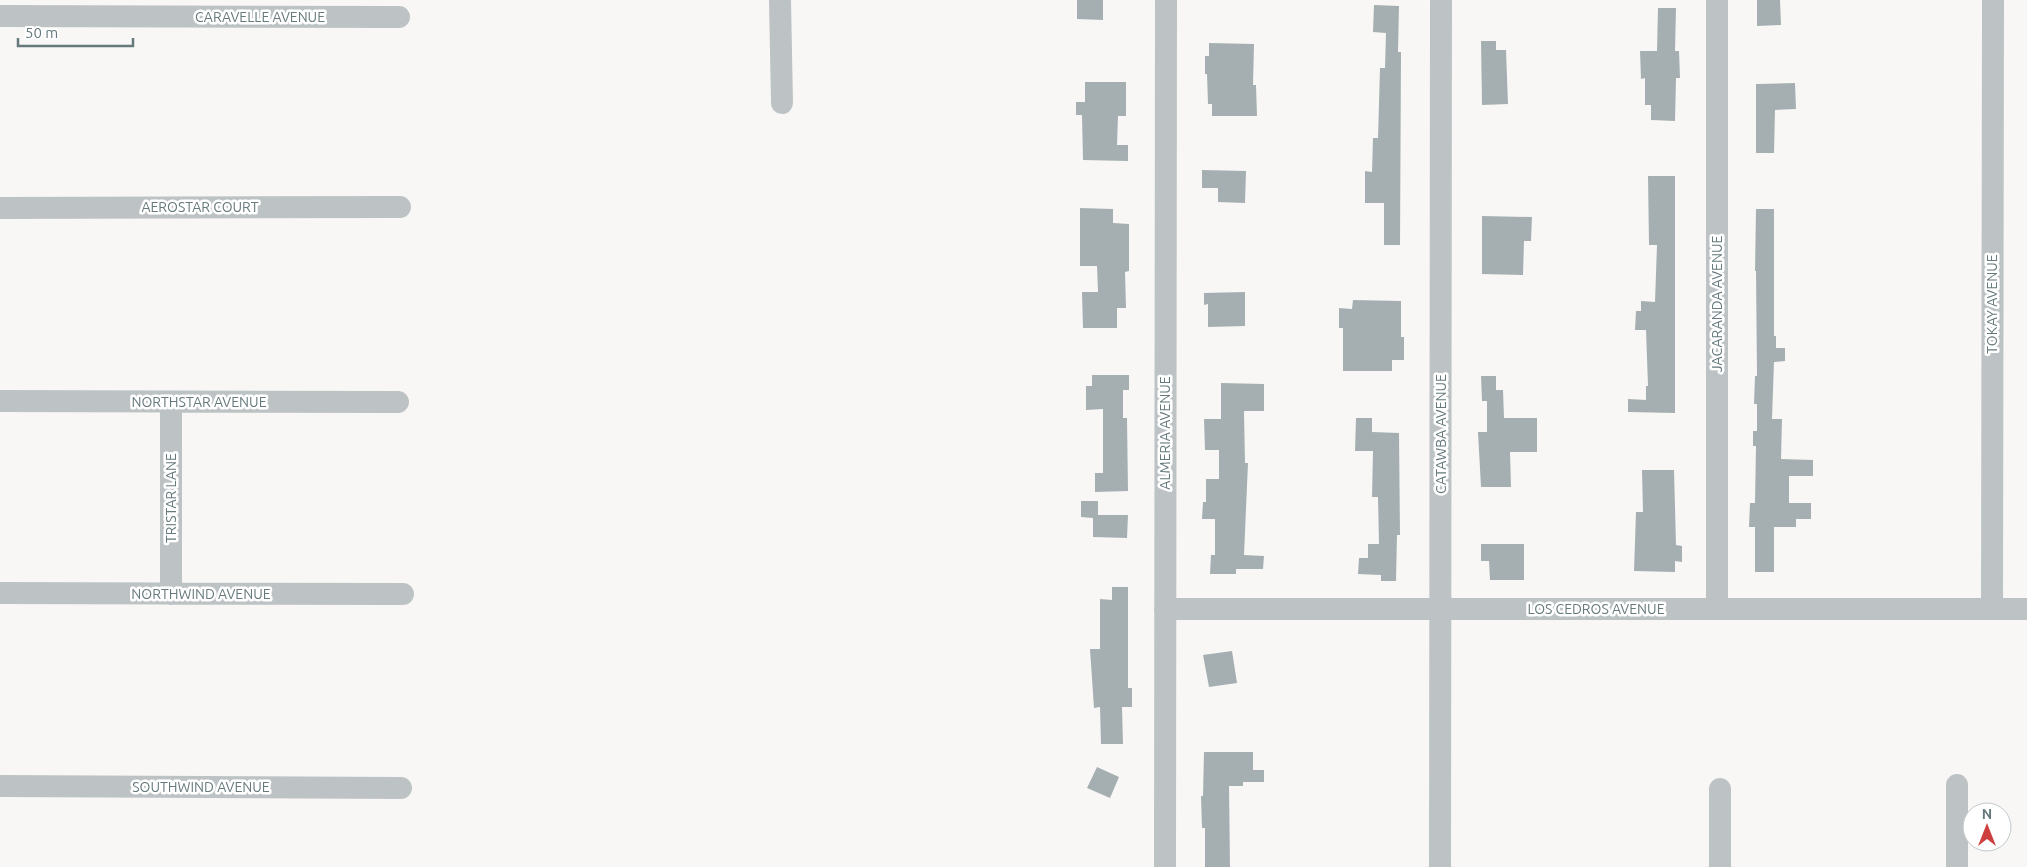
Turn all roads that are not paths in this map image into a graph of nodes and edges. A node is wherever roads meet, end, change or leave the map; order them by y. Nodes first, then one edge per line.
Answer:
1 (780, 0) edge
2 (1166, 0) edge
3 (1441, 0) edge
4 (1717, 0) edge
5 (1993, 0) edge
6 (0, 16) edge
7 (399, 17) dead end
8 (782, 103) dead end
9 (400, 207) dead end
10 (0, 208) edge
11 (0, 401) edge
12 (171, 402) junction
13 (398, 402) dead end
14 (0, 593) edge
15 (171, 594) junction
16 (403, 594) dead end
17 (2027, 608) edge
18 (1165, 609) junction
19 (1440, 609) junction
20 (1717, 609) junction
21 (1992, 609) junction
22 (1957, 785) dead end
23 (0, 786) edge
24 (401, 788) dead end
25 (1720, 789) dead end
26 (1165, 867) edge
27 (1440, 867) edge
28 (1720, 867) edge
29 (1957, 867) edge

1 - 8 street
2 - 18 street, ALMERIA AVENUE
3 - 19 street, CATAWBA AVENUE
4 - 20 street, JACARANDA AVENUE
5 - 21 street, TOKAY AVENUE
6 - 7 street, CARAVELLE AVENUE
9 - 10 street, AEROSTAR COURT
11 - 12 street, NORTHSTAR AVENUE
12 - 13 street, NORTHSTAR AVENUE
12 - 15 street, TRISTAR LANE
14 - 15 street, NORTHWIND AVENUE
15 - 16 street, NORTHWIND AVENUE
17 - 21 street, LOS CEDROS AVENUE
18 - 19 street, LOS CEDROS AVENUE
18 - 26 street, ALMERIA AVENUE
19 - 20 street, LOS CEDROS AVENUE
19 - 27 street, CATAWBA AVENUE
20 - 21 street, LOS CEDROS AVENUE
22 - 29 street
23 - 24 street, SOUTHWIND AVENUE
25 - 28 street

